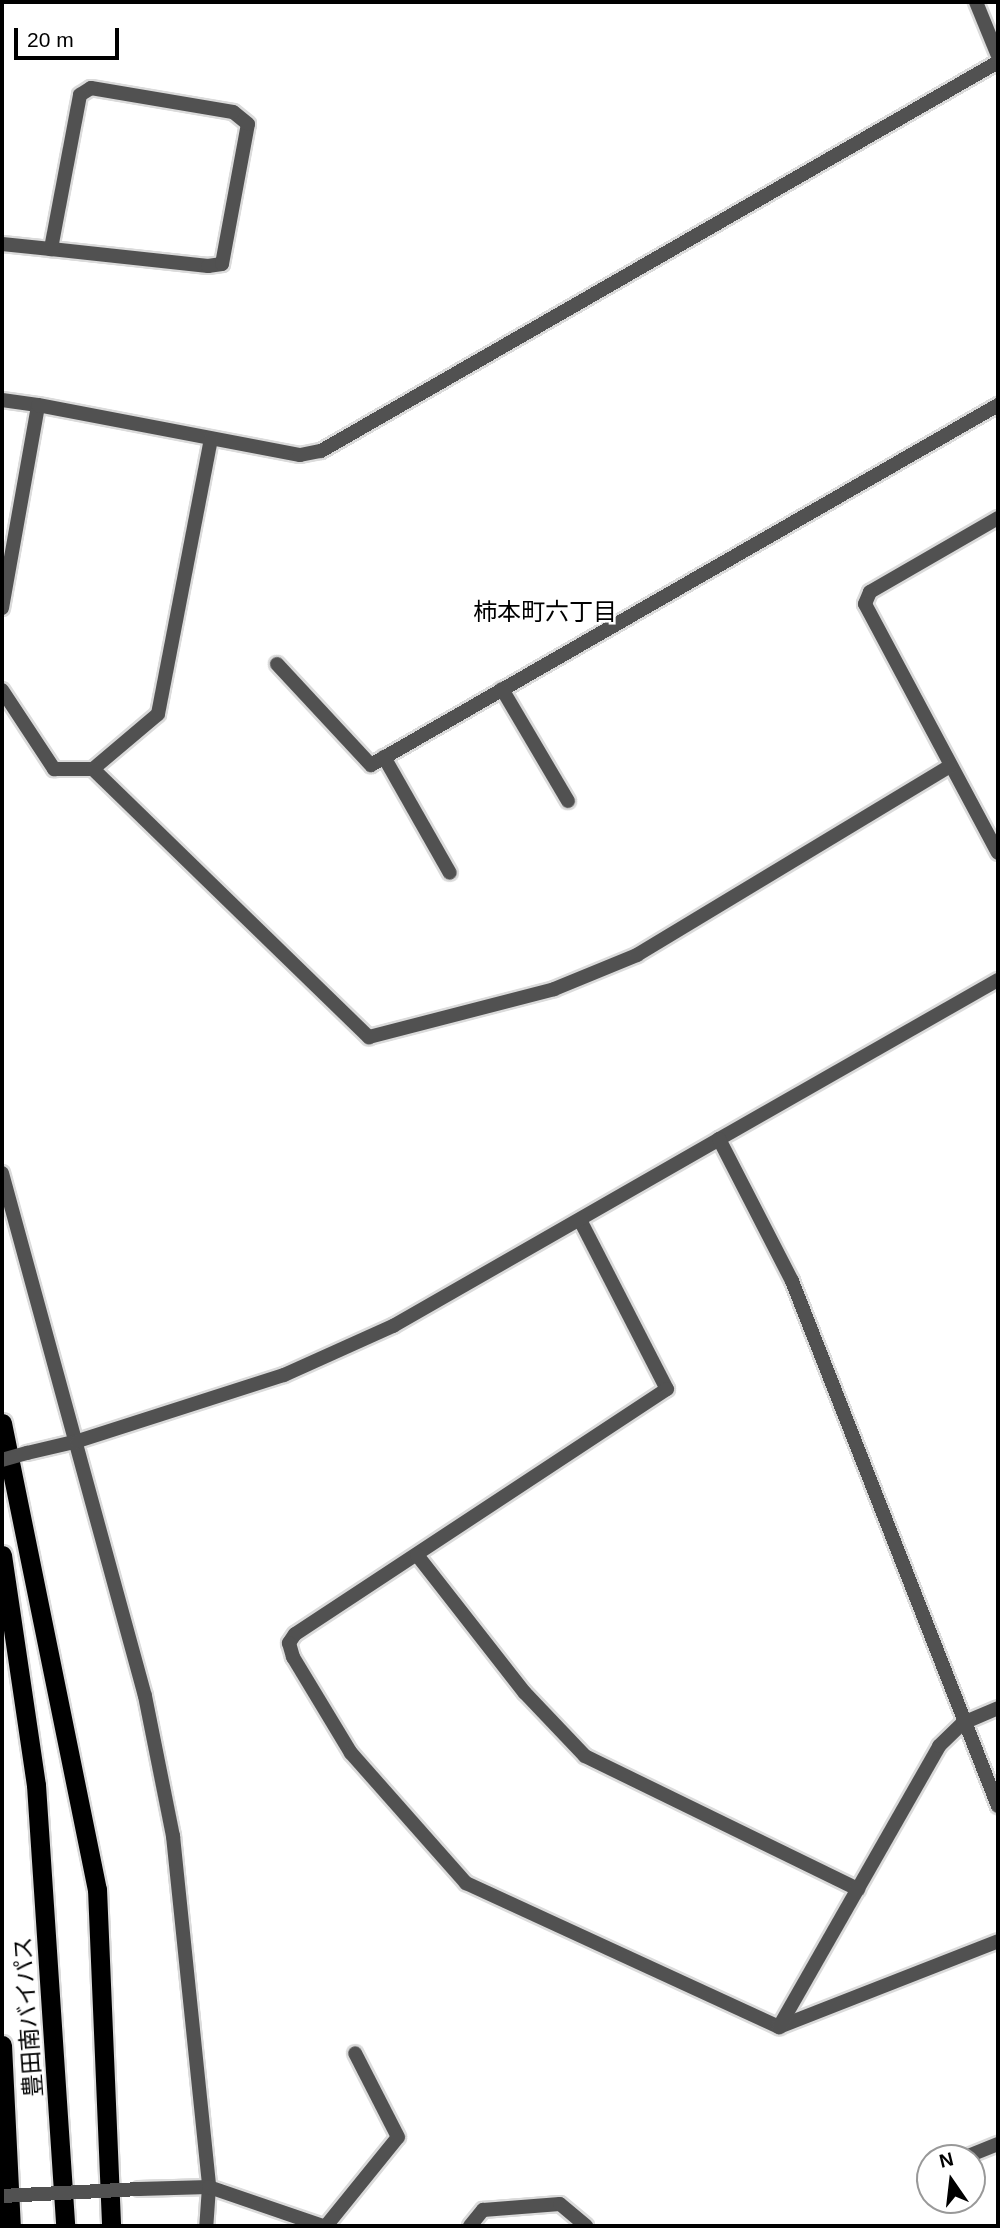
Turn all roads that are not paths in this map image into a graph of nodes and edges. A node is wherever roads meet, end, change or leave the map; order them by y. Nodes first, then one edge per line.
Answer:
1 (976, 2) edge
2 (998, 56) edge
3 (998, 62) edge
4 (2, 244) edge
5 (51, 249) junction
6 (2, 400) edge
7 (38, 405) junction
8 (998, 405) edge
9 (211, 439) junction
10 (998, 519) edge
11 (2, 608) edge
12 (277, 664) dead end
13 (502, 689) junction
14 (2, 690) edge
15 (384, 757) junction
16 (949, 767) junction
17 (93, 769) junction
18 (568, 801) dead end
19 (998, 853) edge
20 (450, 873) dead end
21 (998, 980) edge
22 (719, 1139) junction
23 (2, 1173) edge
24 (580, 1220) junction
25 (2, 1423) edge
26 (78, 1441) junction
27 (2, 1460) edge
28 (2, 1555) edge
29 (417, 1555) junction
30 (998, 1708) edge
31 (963, 1723) junction
32 (998, 1807) edge
33 (858, 1889) junction
34 (998, 1941) edge
35 (779, 2027) junction
36 (2, 2045) edge
37 (355, 2053) dead end
38 (209, 2187) junction
39 (2, 2196) edge
40 (11, 2226) edge
41 (65, 2226) edge
42 (111, 2226) edge
43 (206, 2226) edge
44 (324, 2226) edge
45 (470, 2226) edge
46 (586, 2226) edge

1 - 2 street
3 - 9 street
4 - 5 street
5 - 5 street
6 - 7 street
7 - 9 street
7 - 11 street
8 - 13 street
9 - 17 street
10 - 16 street
12 - 15 street
13 - 15 street
13 - 18 street
14 - 17 street
15 - 20 street
16 - 17 street
16 - 19 street
21 - 22 street
22 - 24 street
22 - 31 street
23 - 26 street
24 - 26 street
24 - 29 street
25 - 42 highway
26 - 27 street, bridge
26 - 38 street
28 - 41 highway, 豊田南バイパス
29 - 33 street
29 - 35 street
30 - 31 street
31 - 32 street
31 - 33 street
33 - 35 street
34 - 35 street
36 - 40 highway, 豊田南バイパス
37 - 44 street
38 - 39 street, bridge
38 - 43 street
38 - 44 street
45 - 46 street

